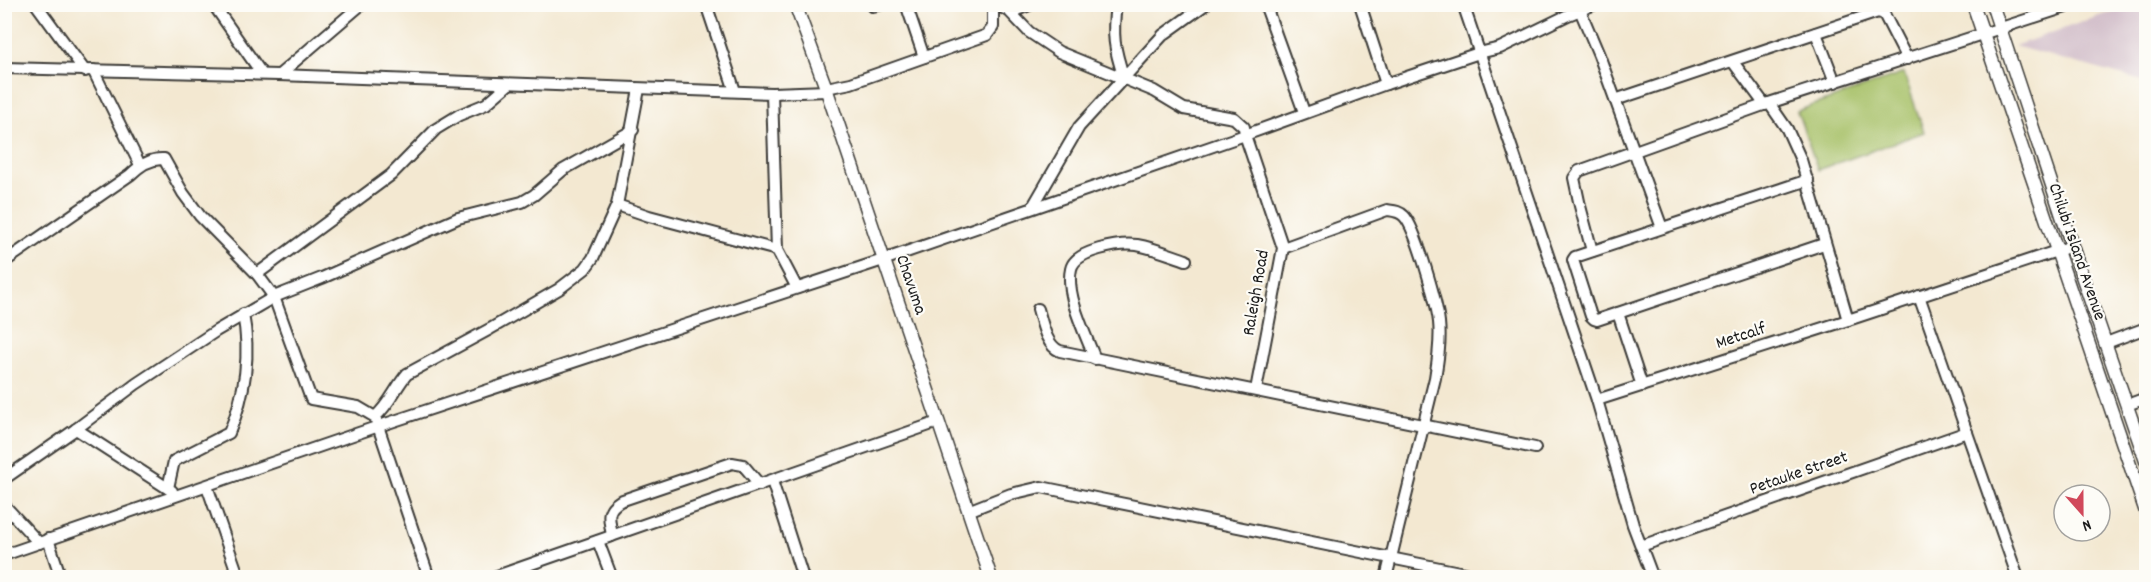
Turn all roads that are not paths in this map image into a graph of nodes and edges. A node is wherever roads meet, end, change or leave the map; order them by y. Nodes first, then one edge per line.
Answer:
1 (36, 4) edge
2 (213, 4) edge
3 (362, 4) edge
4 (706, 4) edge
5 (795, 4) edge
6 (872, 4) edge
7 (883, 4) edge
8 (906, 4) edge
9 (993, 4) edge
10 (999, 4) edge
11 (1032, 4) edge
12 (1116, 4) edge
13 (1206, 4) edge
14 (1265, 4) edge
15 (1360, 4) edge
16 (1463, 4) edge
17 (1595, 4) edge
18 (1973, 4) edge
19 (1992, 4) edge
20 (2075, 4) edge
21 (1580, 10) junction
22 (1010, 12) junction
23 (2001, 29) junction
24 (1816, 33) junction
25 (1983, 35) junction
26 (1479, 53) junction
27 (924, 57) junction
28 (1907, 59) junction
29 (1733, 62) junction
30 (4, 68) edge
31 (89, 71) junction
32 (262, 74) junction
33 (279, 75) junction
34 (1124, 78) junction
35 (1835, 82) junction
36 (509, 84) junction
37 (1386, 84) junction
38 (639, 89) junction
39 (827, 90) junction
40 (735, 91) junction
41 (772, 93) junction
42 (1615, 100) junction
43 (1767, 104) junction
44 (1304, 112) junction
45 (633, 130) junction
46 (1245, 135) junction
47 (1634, 152) junction
48 (140, 165) junction
49 (1808, 180) junction
50 (617, 204) junction
51 (1032, 208) junction
52 (1662, 228) junction
53 (1824, 244) junction
54 (2072, 246) junction
55 (1283, 248) junction
56 (777, 249) junction
57 (2056, 250) junction
58 (1592, 251) junction
59 (883, 260) junction
60 (1186, 261) dead end
61 (4, 262) edge
62 (257, 274) junction
63 (797, 288) junction
64 (1584, 294) junction
65 (1919, 296) junction
66 (274, 297) junction
67 (1564, 302) junction
68 (1038, 309) dead end
69 (1618, 313) junction
70 (243, 314) junction
71 (1848, 320) junction
72 (2146, 328) edge
73 (2106, 343) junction
74 (1095, 359) junction
75 (1642, 386) junction
76 (1256, 390) junction
77 (2146, 398) edge
78 (1597, 400) junction
79 (2127, 405) junction
80 (377, 422) junction
81 (938, 422) junction
82 (1423, 424) junction
83 (76, 429) junction
84 (1967, 432) junction
85 (1535, 448) dead end
86 (2146, 461) edge
87 (4, 479) edge
88 (772, 481) junction
89 (760, 485) junction
90 (207, 486) junction
91 (172, 492) junction
92 (4, 505) edge
93 (968, 511) junction
94 (2146, 512) edge
95 (612, 536) junction
96 (44, 541) junction
97 (598, 541) junction
98 (1641, 546) junction
99 (4, 555) edge
100 (1390, 558) junction
101 (1454, 574) edge
102 (61, 578) edge
103 (239, 578) edge
104 (429, 578) edge
105 (491, 578) edge
106 (612, 578) edge
107 (803, 578) edge
108 (991, 578) edge
109 (1386, 578) edge
110 (1489, 578) edge
111 (1653, 578) edge
112 (2018, 578) edge

1 - 31 street
2 - 32 street
3 - 33 street
4 - 40 street
5 - 39 street, Chavuma
6 - 7 street
8 - 27 street
9 - 27 street
10 - 22 street
11 - 22 street
12 - 34 street
13 - 34 street
14 - 44 street
15 - 37 street
16 - 26 street
17 - 21 street
18 - 25 street, Chilubi Island Avenue
19 - 23 street, Chilubi Island Avenue
20 - 23 street
21 - 26 street
21 - 42 street
22 - 34 street
23 - 25 street
23 - 54 street, Chilubi Island Avenue
24 - 28 street
24 - 29 street
24 - 35 street
25 - 28 street
25 - 57 street, Chilubi Island Avenue
26 - 37 street
26 - 67 street
27 - 39 street
28 - 35 street
29 - 42 street
29 - 43 street
30 - 31 street
31 - 32 street
31 - 48 street
32 - 33 street
33 - 36 street
34 - 46 street
34 - 51 street
35 - 43 street
36 - 38 street
36 - 62 street
37 - 44 street
38 - 40 street
38 - 45 street
39 - 41 street
39 - 59 street, Chavuma
40 - 41 street
41 - 56 street
42 - 47 street
43 - 47 street
43 - 49 street
44 - 46 street
45 - 50 street
45 - 66 street
46 - 51 street
46 - 55 street, Raleigh Road
47 - 52 street
47 - 58 street
48 - 61 street
48 - 62 street
49 - 52 street
49 - 53 street
50 - 56 street
50 - 80 street
51 - 59 street
52 - 58 street
53 - 69 street
53 - 71 street
54 - 57 street, Metcalf
54 - 73 street, Chilubi Island Avenue
55 - 76 street, Raleigh Road
55 - 82 street
56 - 63 street
57 - 65 street, Metcalf
57 - 94 street, Chilubi Island Avenue
58 - 64 street
59 - 63 street
59 - 81 street, Chavuma
60 - 74 street
62 - 66 street
63 - 80 street
64 - 67 street
64 - 69 street
65 - 71 street, Metcalf
65 - 84 street
66 - 70 street
66 - 80 street
67 - 78 street
68 - 74 street
69 - 75 street
70 - 83 street
70 - 91 street
71 - 75 street, Metcalf
72 - 73 street
73 - 79 street, Chilubi Island Avenue
74 - 76 street
75 - 78 street, Metcalf
76 - 82 street
77 - 79 street
78 - 98 street
79 - 86 street, Chilubi Island Avenue
80 - 90 street
80 - 104 street
81 - 88 street
81 - 93 street, Chavuma
82 - 85 street
82 - 100 street
83 - 87 street
83 - 91 street
84 - 98 street, Petauke Street
84 - 112 street
88 - 89 street
88 - 107 street
89 - 95 street
89 - 95 street
90 - 91 street
90 - 103 street
91 - 96 street
92 - 96 street
93 - 100 street
93 - 108 street, Chavuma
95 - 97 street
96 - 99 street
96 - 102 street
97 - 105 street
97 - 106 street
98 - 111 street
100 - 101 street
100 - 109 street
101 - 110 street

